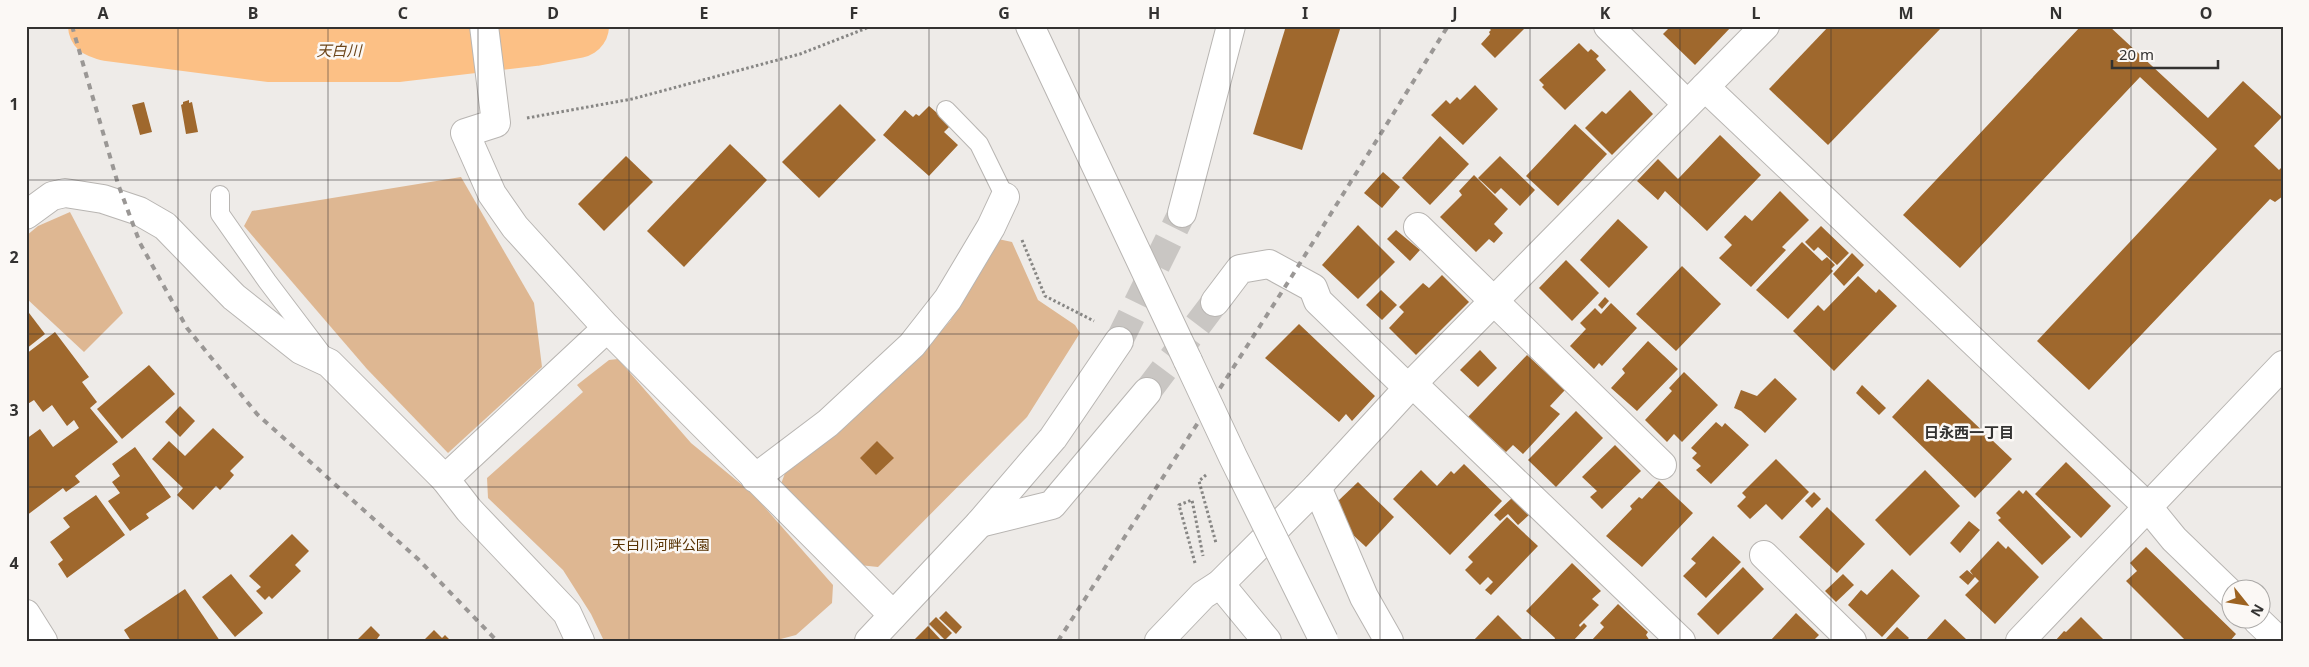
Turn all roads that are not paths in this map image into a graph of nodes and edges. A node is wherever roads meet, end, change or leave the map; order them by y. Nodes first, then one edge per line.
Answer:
1 (484, 26) edge
2 (1231, 26) edge
3 (1608, 26) edge
4 (1765, 26) edge
5 (1040, 31) edge
6 (1696, 95) junction
7 (946, 110) dead end
8 (220, 195) dead end
9 (1005, 197) joint
10 (1182, 213) tunnel mouth
11 (26, 215) edge
12 (1418, 228) dead end
13 (1493, 301) junction
14 (1215, 302) tunnel mouth
15 (607, 328) junction
16 (1119, 341) tunnel mouth
17 (329, 363) junction
18 (2283, 365) edge
19 (1410, 386) junction
20 (1147, 392) tunnel mouth
21 (1662, 465) dead end
22 (755, 478) junction
23 (445, 479) junction
24 (1317, 487) junction
25 (2147, 506) junction
26 (980, 523) junction
27 (1764, 555) dead end
28 (2222, 585) edge
29 (1212, 590) junction
30 (26, 614) edge
31 (893, 615) junction
32 (2267, 630) edge
33 (43, 641) edge
34 (580, 641) edge
35 (869, 641) edge
36 (1159, 641) edge
37 (1267, 641) edge
38 (1324, 641) edge
39 (1389, 641) edge
40 (1681, 641) edge
41 (1852, 641) edge
42 (2020, 641) edge
43 (2279, 641) edge

1 - 15 street
2 - 10 street
3 - 6 street
4 - 6 street
5 - 38 street, bridge
6 - 13 street
6 - 25 street
7 - 9 lane
8 - 17 lane
9 - 22 street
11 - 17 street
12 - 13 street
13 - 19 street
13 - 21 street
14 - 19 street
15 - 22 street
15 - 23 street
16 - 26 street
17 - 23 street
18 - 25 street
19 - 24 street
19 - 40 street
20 - 26 street
22 - 31 street
23 - 34 street
24 - 29 street
24 - 39 street
25 - 28 street
25 - 42 street
26 - 31 street
27 - 41 street
29 - 36 street
29 - 37 street
30 - 33 street
31 - 35 street
32 - 43 street

